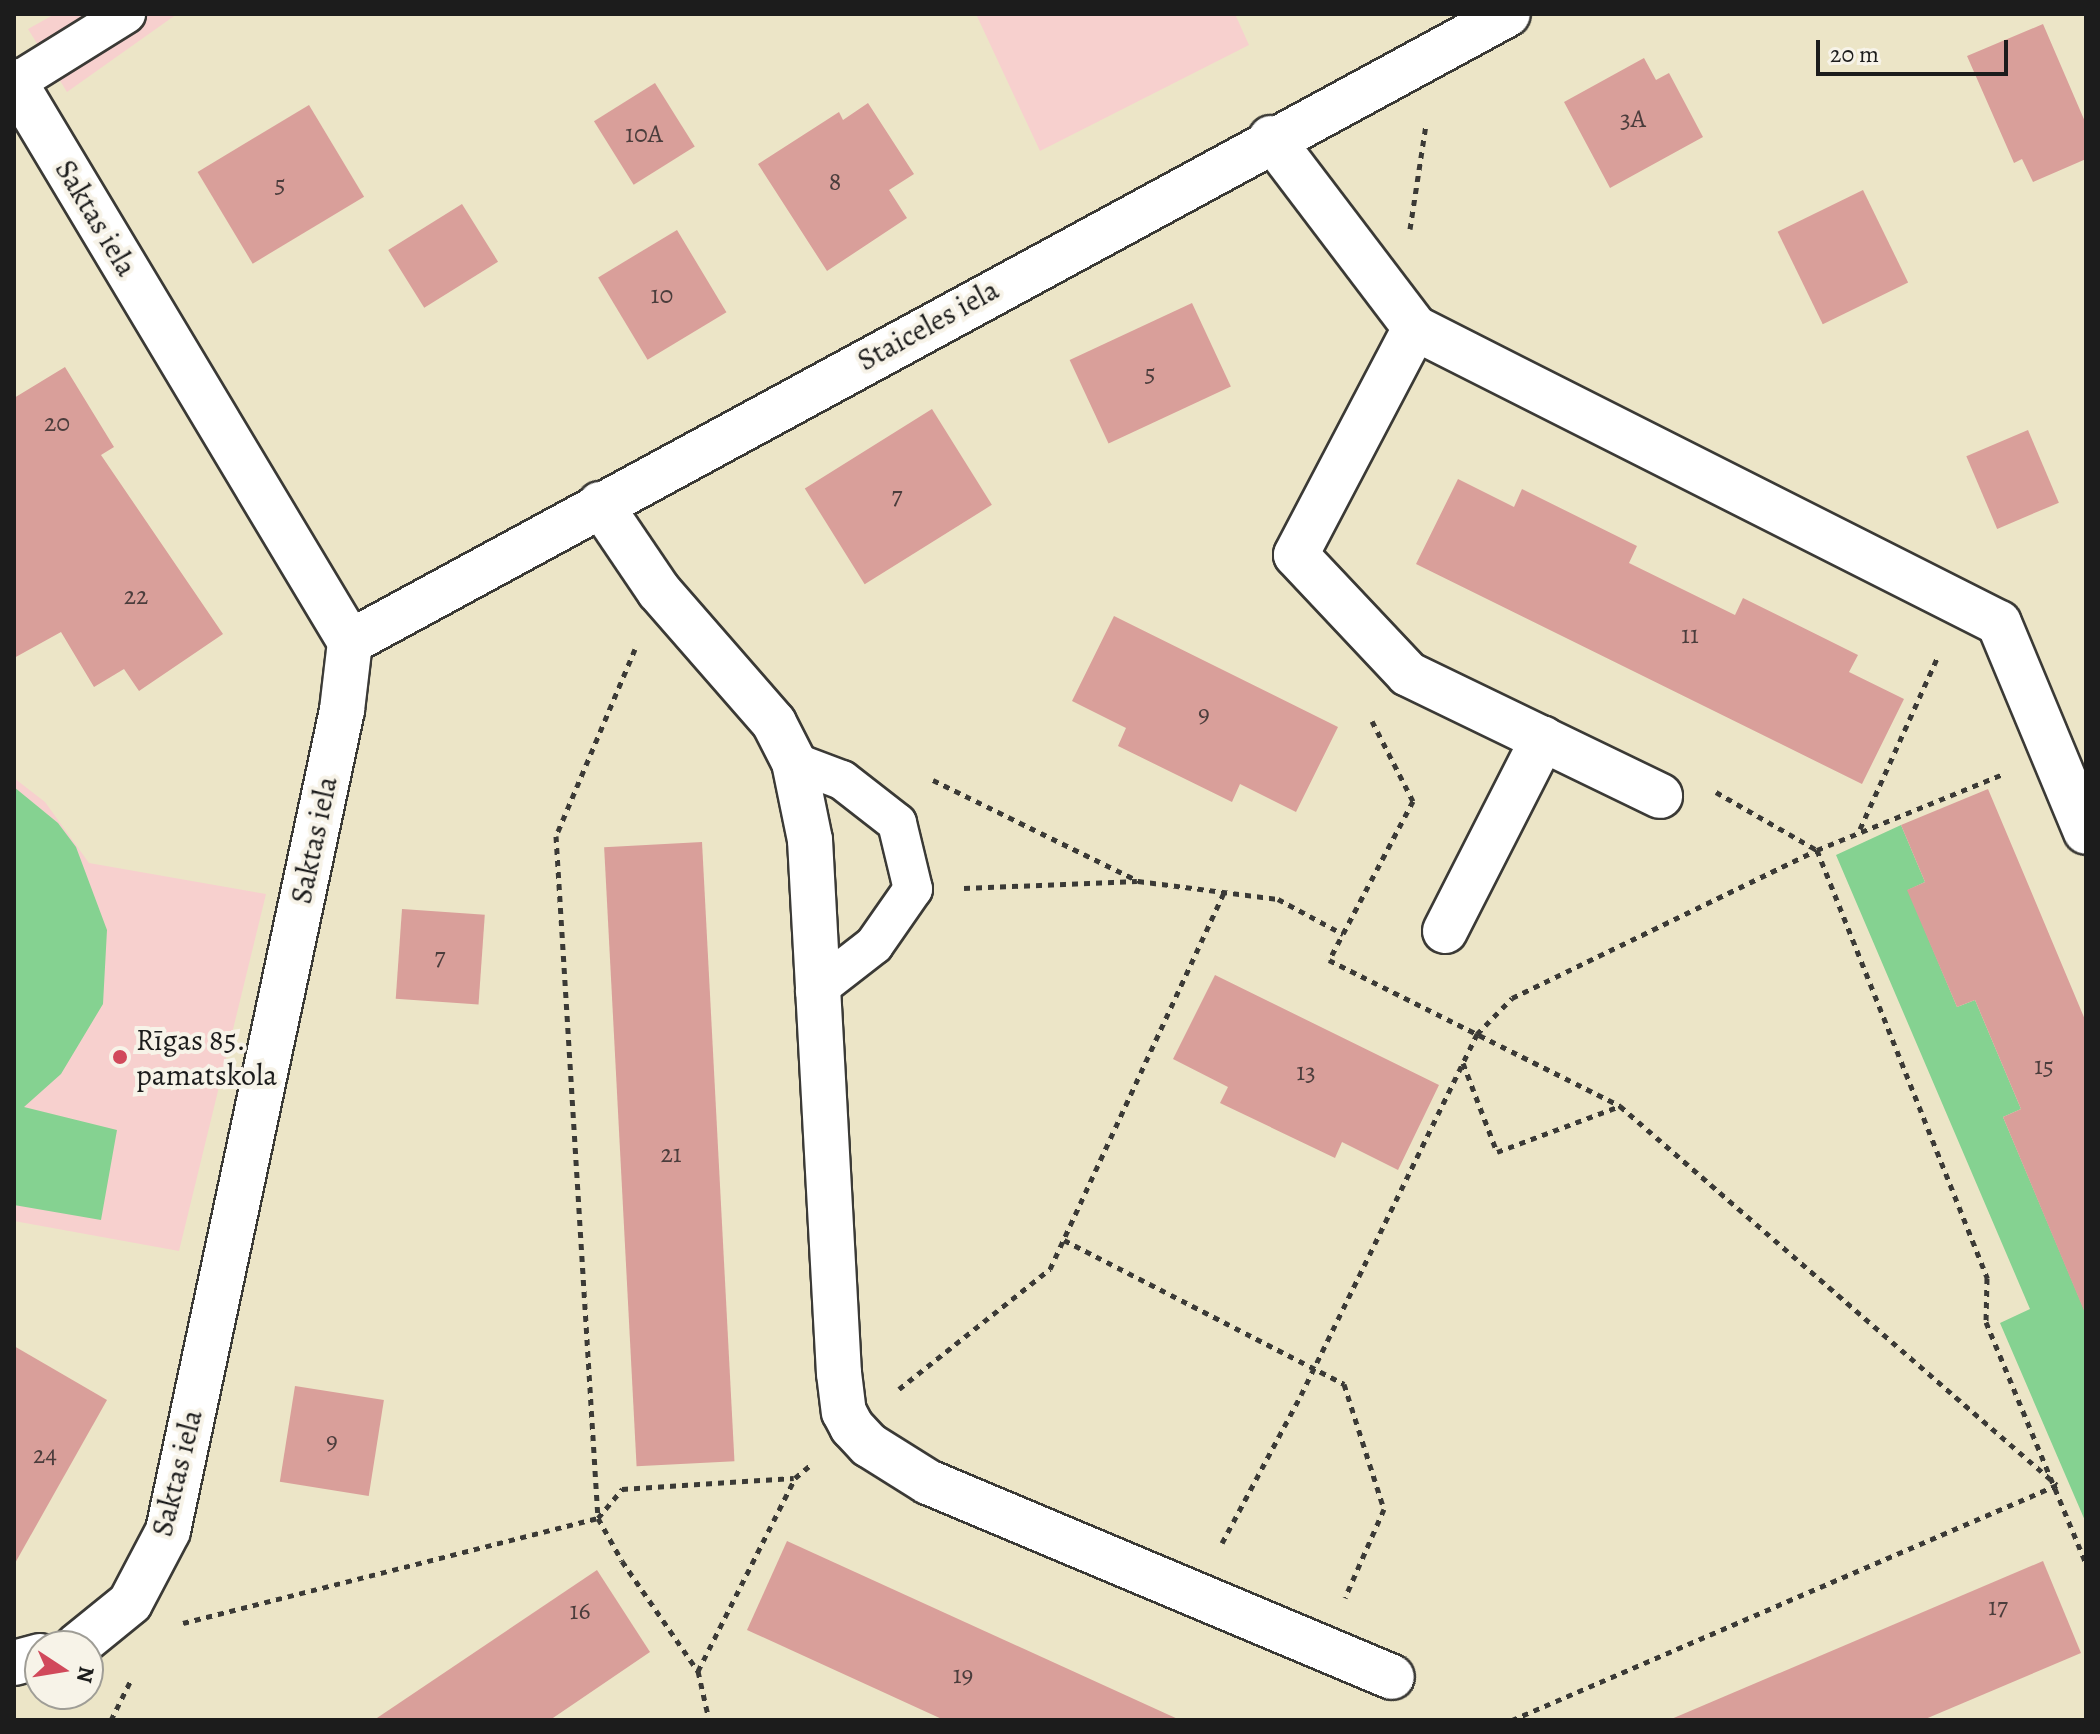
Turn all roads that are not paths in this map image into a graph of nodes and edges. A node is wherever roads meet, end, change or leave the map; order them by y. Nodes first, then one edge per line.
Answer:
1 (126, 14) edge
2 (1508, 14) edge
3 (14, 82) edge
4 (1271, 138) junction
5 (1415, 328) junction
6 (600, 504) junction
7 (350, 642) junction
8 (1543, 739) junction
9 (794, 762) junction
10 (1660, 796) road end
11 (2086, 832) edge
12 (1445, 931) dead end
13 (815, 991) junction
14 (97, 1630) edge
15 (1392, 1677) dead end

1 - 3 lane
2 - 4 street, Staiceles iela
3 - 7 street, Saktas iela
4 - 5 street
4 - 6 street, Staiceles iela
5 - 8 street
5 - 11 street
6 - 7 street, Staiceles iela
6 - 9 street
7 - 14 street, Saktas iela
8 - 10 street
8 - 12 street
9 - 13 street
9 - 13 lane
13 - 15 street

